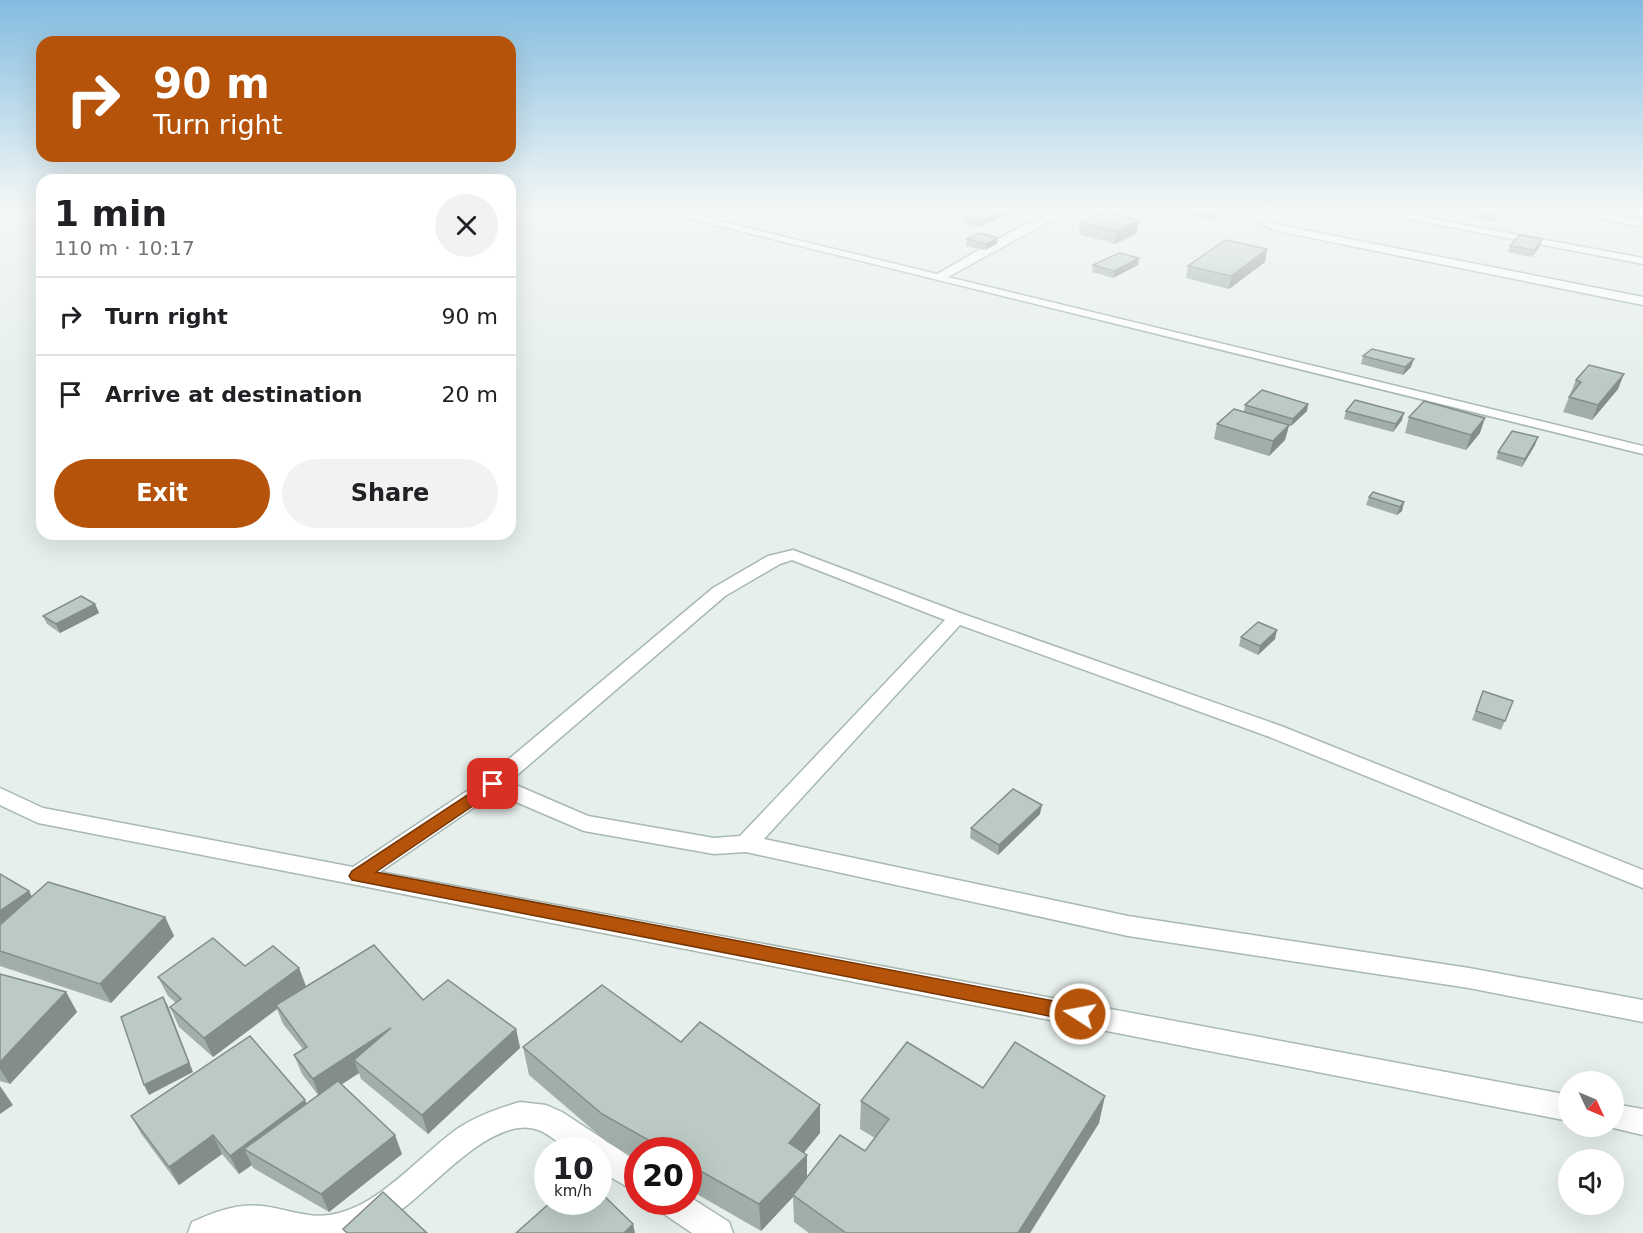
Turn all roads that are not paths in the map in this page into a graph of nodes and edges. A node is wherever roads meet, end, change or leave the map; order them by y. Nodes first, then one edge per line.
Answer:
1 (887, 266) edge
2 (961, 266) edge
3 (1460, 266) edge
4 (938, 278) junction
5 (1643, 302) edge
6 (1643, 450) edge
7 (957, 618) junction
8 (493, 784) junction
9 (0, 796) edge
10 (746, 844) junction
11 (358, 876) junction
12 (1643, 879) edge
13 (1643, 1011) edge
14 (1558, 1106) edge
15 (1624, 1119) edge
16 (1643, 1122) edge
17 (574, 1137) edge
18 (691, 1215) edge
19 (203, 1233) edge
20 (718, 1233) edge

1 - 4 street
2 - 4 street
3 - 5 street
4 - 6 street
7 - 8 street
7 - 10 street
7 - 12 street
8 - 10 street
8 - 11 street
9 - 11 street
10 - 13 street
11 - 14 street
15 - 16 street
17 - 19 street
18 - 20 street

